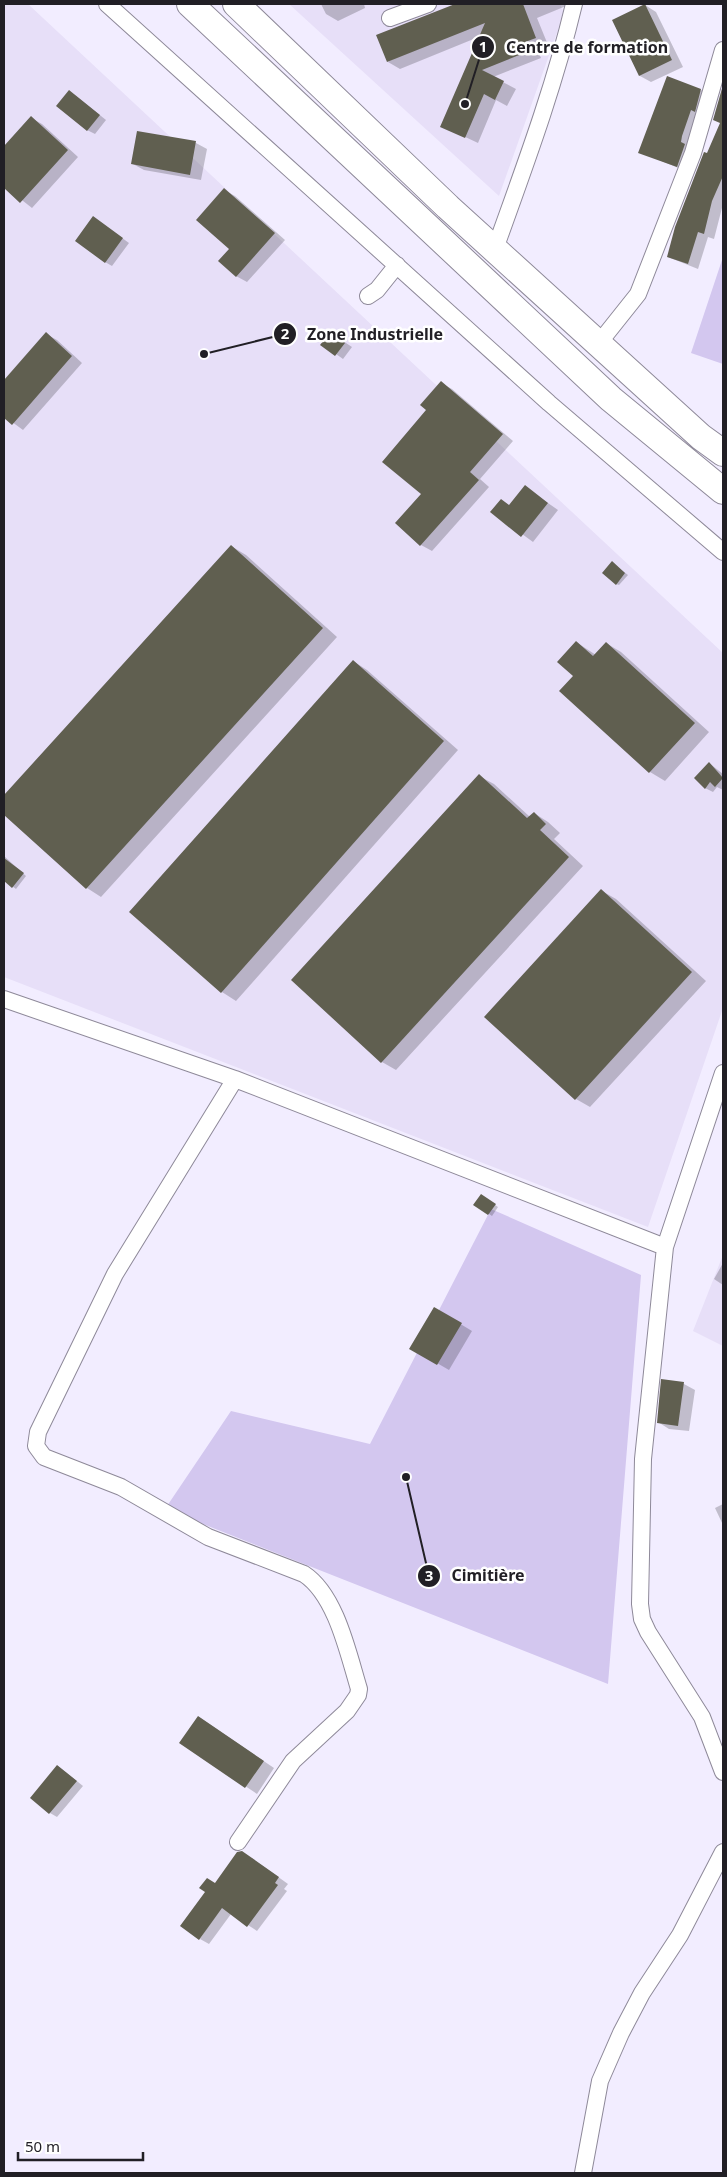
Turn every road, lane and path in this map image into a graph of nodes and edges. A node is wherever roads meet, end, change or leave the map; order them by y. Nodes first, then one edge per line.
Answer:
1 (107, 4) edge
2 (190, 4) edge
3 (236, 4) edge
4 (428, 4) edge
5 (574, 4) edge
6 (390, 18) dead end
7 (723, 50) edge
8 (495, 249) junction
9 (397, 266) junction
10 (368, 296) dead end
11 (599, 343) junction
12 (723, 453) edge
13 (723, 491) edge
14 (723, 552) edge
15 (4, 999) edge
16 (723, 1073) edge
17 (235, 1079) junction
18 (665, 1247) junction
19 (723, 1772) edge
20 (238, 1842) dead end
21 (723, 1852) edge
22 (583, 2173) edge

1 - 9 street
2 - 13 highway
3 - 8 highway
4 - 6 street
5 - 8 street
7 - 11 street
8 - 11 highway
9 - 10 street
9 - 14 street
11 - 12 highway
15 - 17 street
16 - 18 street
17 - 18 street
17 - 20 street
18 - 19 street
21 - 22 street

